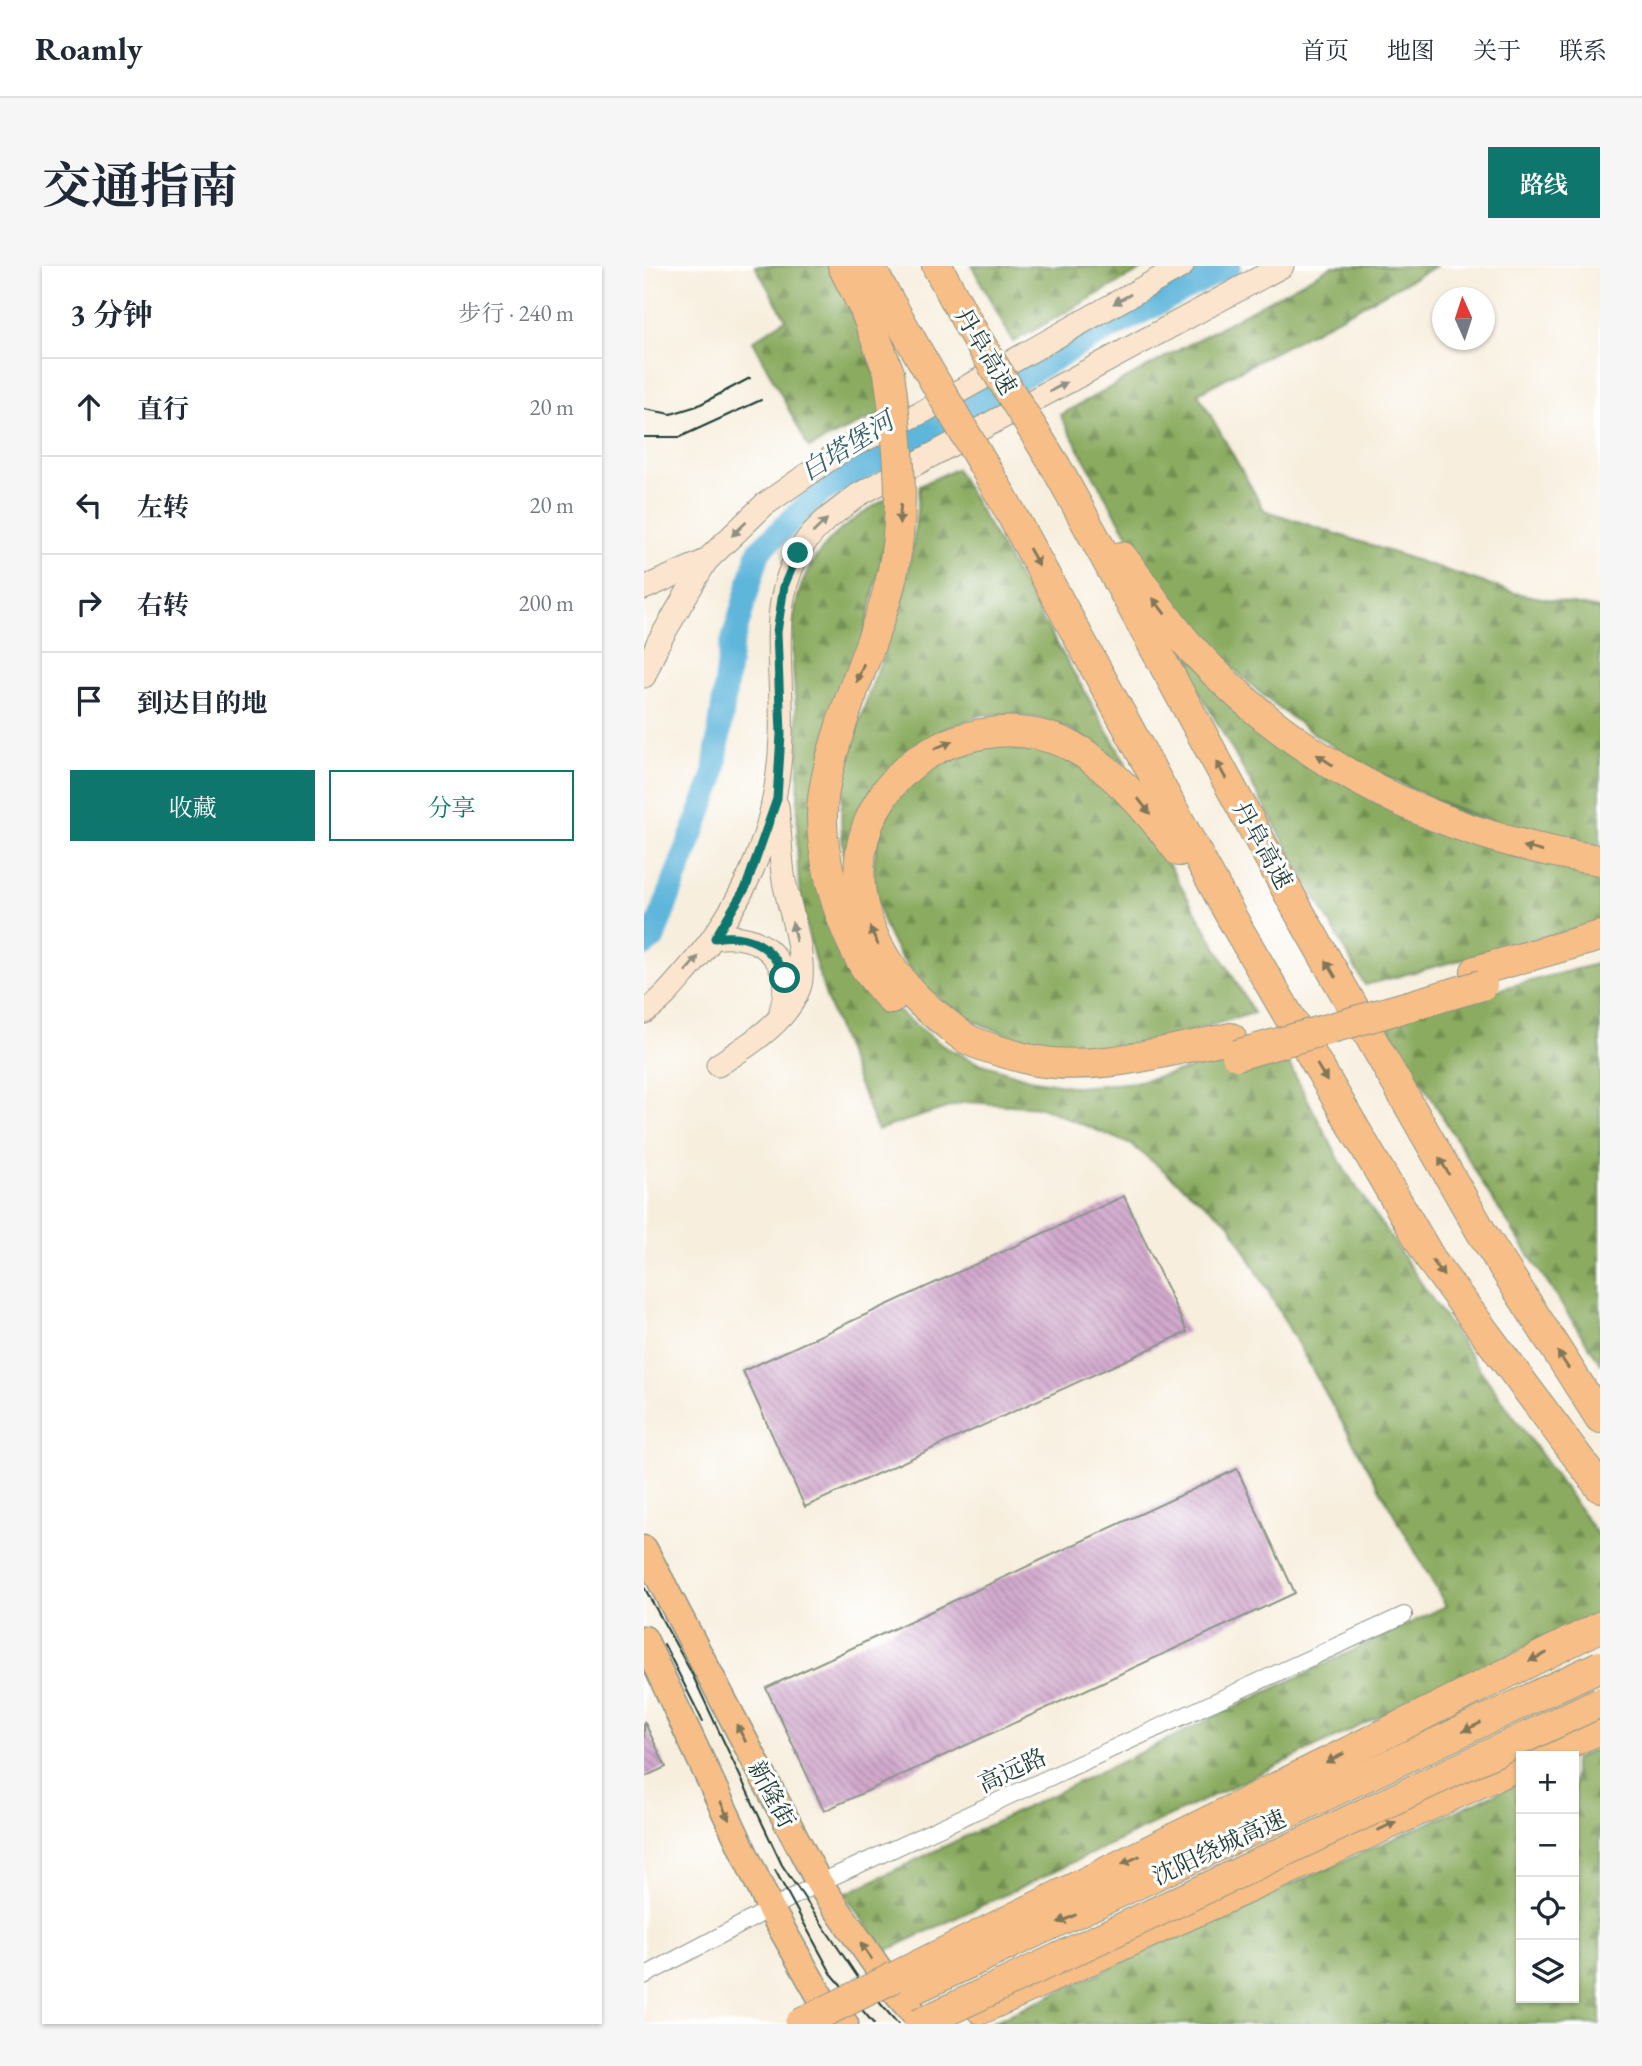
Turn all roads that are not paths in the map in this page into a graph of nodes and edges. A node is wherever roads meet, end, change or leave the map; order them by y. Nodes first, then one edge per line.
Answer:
1 (842, 266) edge
2 (869, 266) edge
3 (937, 266) edge
4 (1182, 266) edge
5 (1282, 266) edge
6 (1060, 473) junction
7 (706, 561) junction
8 (644, 588) edge
9 (644, 676) edge
10 (777, 799) junction
11 (1600, 860) edge
12 (1238, 929) junction
13 (1600, 936) edge
14 (715, 938) junction
15 (1600, 953) edge
16 (1479, 978) junction
17 (644, 1012) edge
18 (779, 1017) junction
19 (1234, 1046) junction
20 (718, 1065) dead end
21 (1600, 1418) edge
22 (1600, 1488) edge
23 (644, 1549) edge
24 (1404, 1615) dead end
25 (1600, 1627) edge
26 (645, 1643) edge
27 (1600, 1666) edge
28 (1600, 1702) edge
29 (1600, 1728) edge
30 (1550, 1751) edge
31 (1516, 1766) edge
32 (819, 1883) junction
33 (771, 1910) junction
34 (644, 1976) edge
35 (800, 2024) edge
36 (837, 2024) edge
37 (845, 2024) edge
38 (921, 2024) edge
39 (945, 2024) edge

1 -> 19 highway, bridge
2 -> 12 highway, bridge
3 - 6 highway, 丹阜高速, bridge
4 -> 7 main road
10 -> 5 main road
11 -> 6 highway
21 -> 6 highway, 丹阜高速
7 - 8 main road
7 - 9 main road
10 - 14 main road
18 -> 10 main road
19 -> 12 highway
12 -> 22 highway
13 - 16 highway
17 -> 14 main road
14 - 18 main road
15 - 16 highway
16 - 19 highway
18 - 20 main road
32 -> 23 main road, 新隆街
24 - 32 street, 高远路
25 -> 35 highway, bridge
26 -> 33 main road, 新隆街
27 -> 36 highway, 沈阳绕城高速, bridge
28 - 38 highway, bridge
29 - 30 highway
39 -> 31 highway
32 - 33 street, 高远路
38 -> 32 main road, 新隆街
33 - 34 street, 高远路
33 - 37 main road, 新隆街

